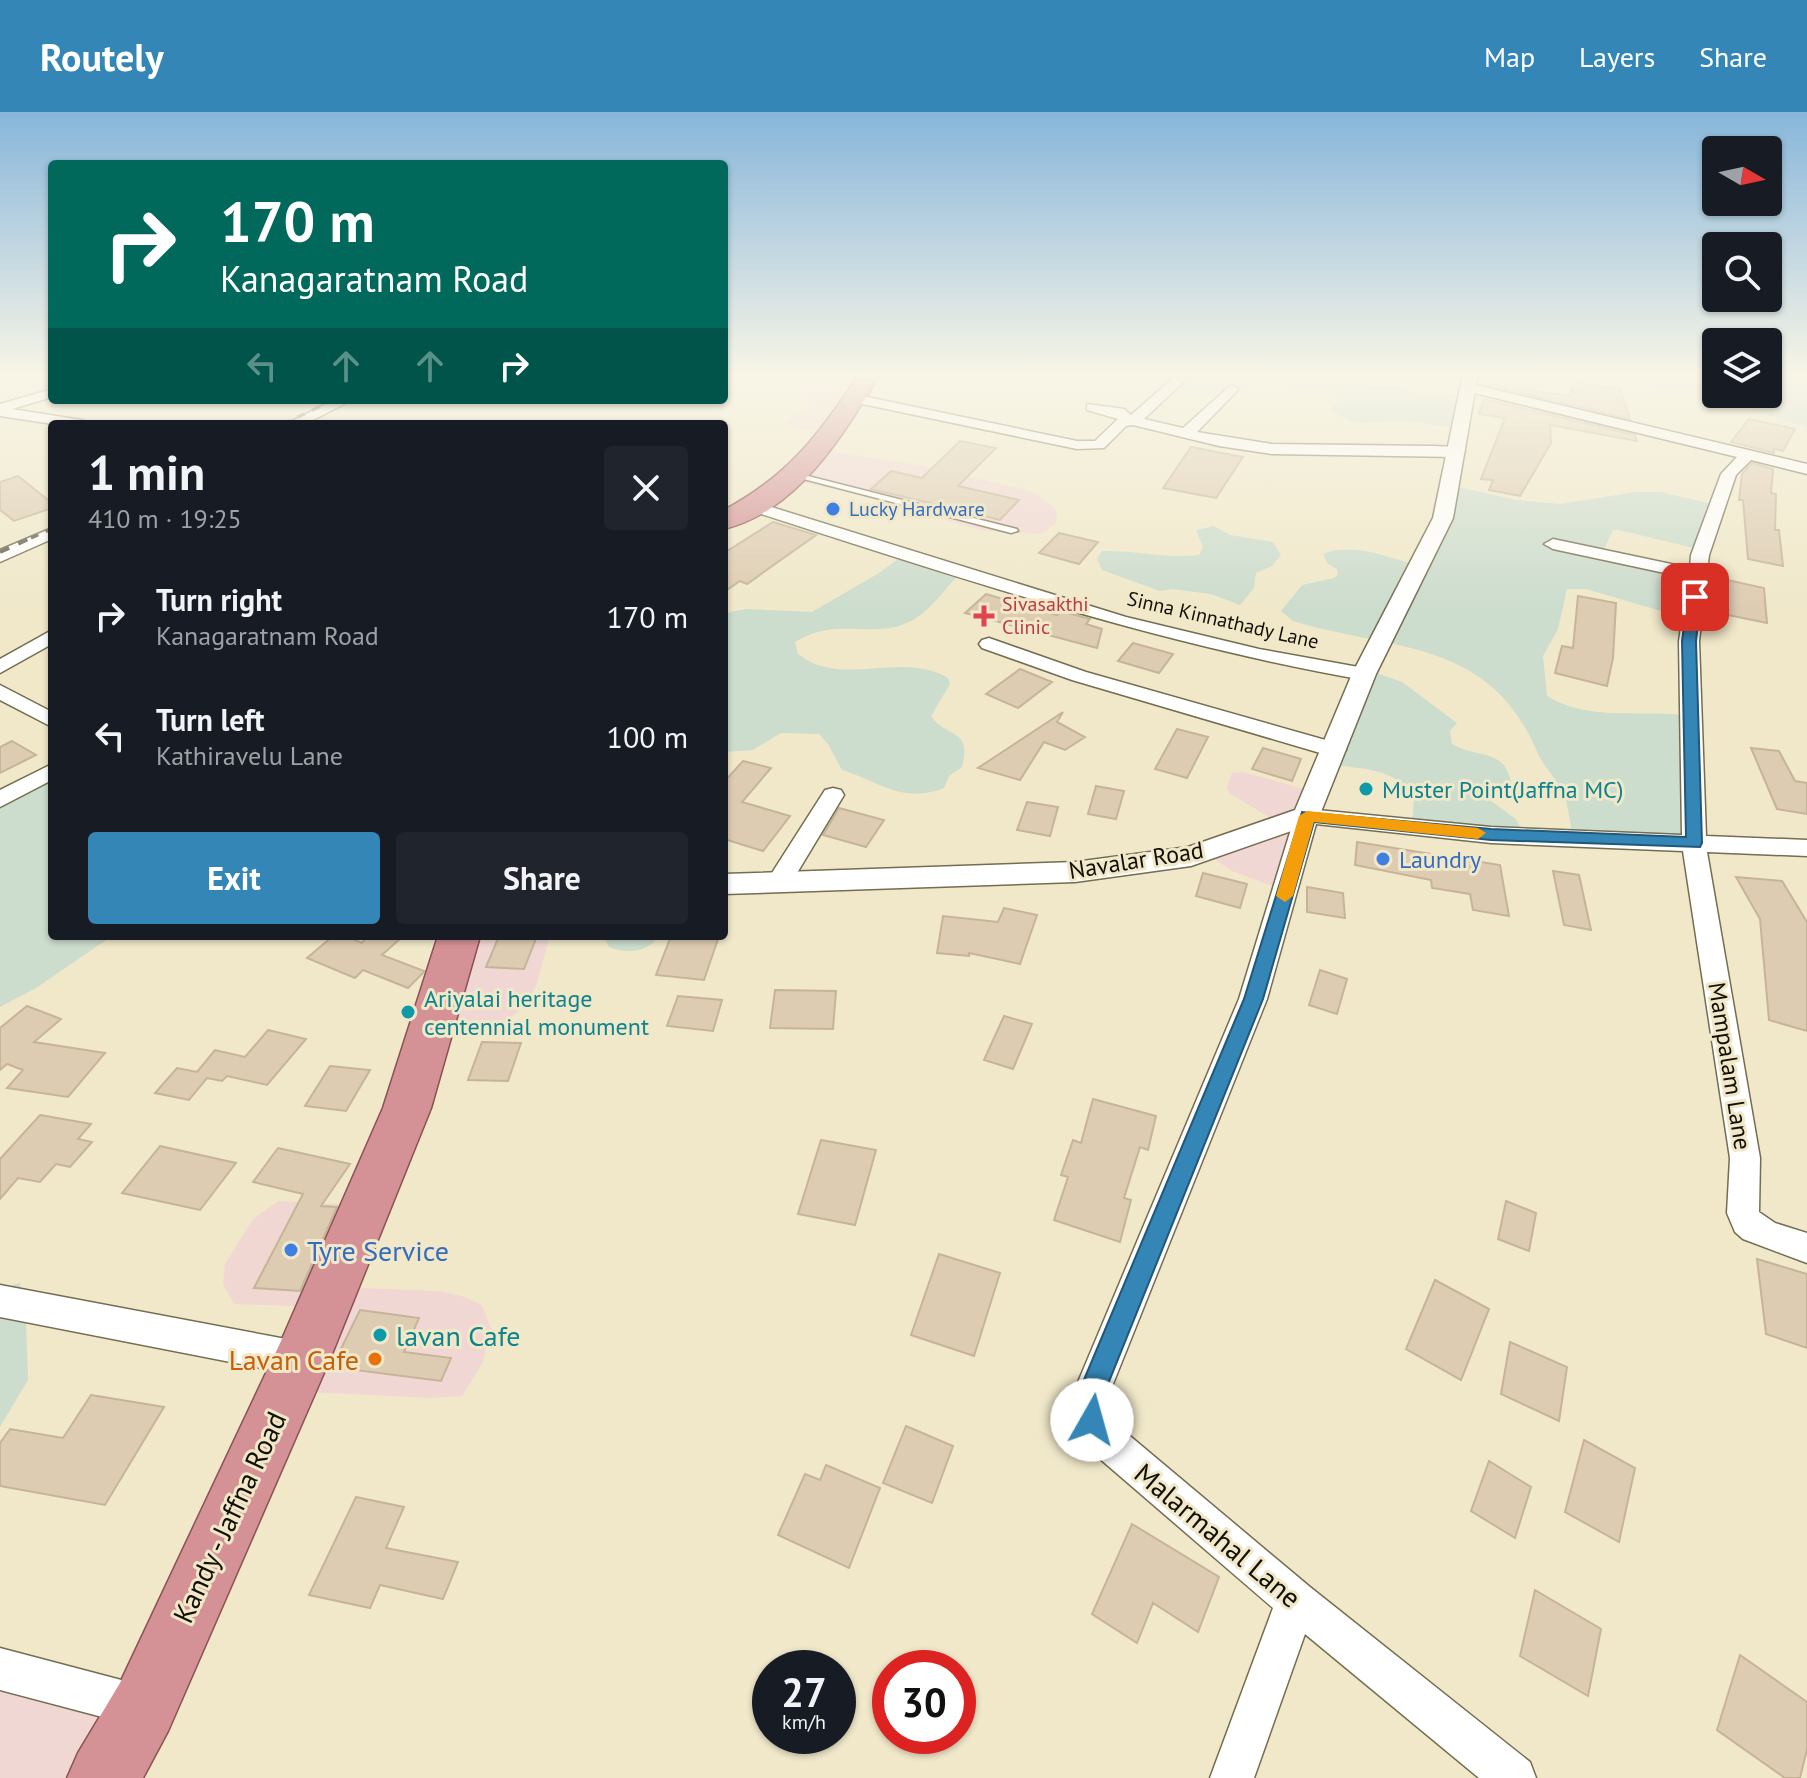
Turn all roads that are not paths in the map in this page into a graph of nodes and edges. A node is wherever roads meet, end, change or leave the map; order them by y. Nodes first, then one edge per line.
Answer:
1 (814, 452) edge
2 (1454, 452) edge
3 (1457, 452) joint
4 (1740, 452) edge
5 (1748, 454) junction
6 (1807, 469) edge
7 (795, 474) junction
8 (752, 506) junction
9 (728, 519) edge
10 (1014, 531) dead end
11 (48, 535) edge
12 (1553, 544) dead end
13 (0, 557) edge
14 (1698, 575) junction
15 (48, 638) edge
16 (989, 644) dead end
17 (0, 667) edge
18 (1364, 674) junction
19 (0, 691) edge
20 (48, 719) edge
21 (1335, 750) junction
22 (48, 773) edge
23 (833, 795) dead end
24 (0, 800) edge
25 (1307, 816) junction
26 (1694, 843) junction
27 (1807, 848) edge
28 (779, 882) junction
29 (728, 884) edge
30 (458, 940) edge
31 (1807, 1248) edge
32 (0, 1301) edge
33 (302, 1359) junction
34 (1296, 1601) junction
35 (0, 1669) edge
36 (144, 1707) junction
37 (103, 1778) edge
38 (1232, 1778) edge
39 (1514, 1778) edge

1 - 7 highway
2 - 3 street
3 - 18 street
4 - 5 street
5 - 6 street
5 - 14 street, Mampalam Lane
7 - 8 highway
7 - 10 lane
8 - 9 highway
8 - 18 street, Sinna Kinnathady Lane
11 - 13 street
12 - 14 street
14 - 26 street, Mampalam Lane
15 - 17 street
16 - 21 street
18 - 21 street
19 - 20 street
21 - 25 street
22 - 24 street
23 - 28 street
25 - 26 street
25 - 28 street, Navalar Road
25 - 34 street, Malarmahal Lane
26 - 27 street
26 - 31 street, Mampalam Lane
28 - 29 street, Navalar Road
30 - 33 highway, Kandy - Jaffna Road
32 - 33 street
33 - 36 highway, Kandy - Jaffna Road
34 - 38 street
34 - 39 street, Malarmahal Lane
35 - 36 street
36 - 37 highway, Kandy - Jaffna Road

